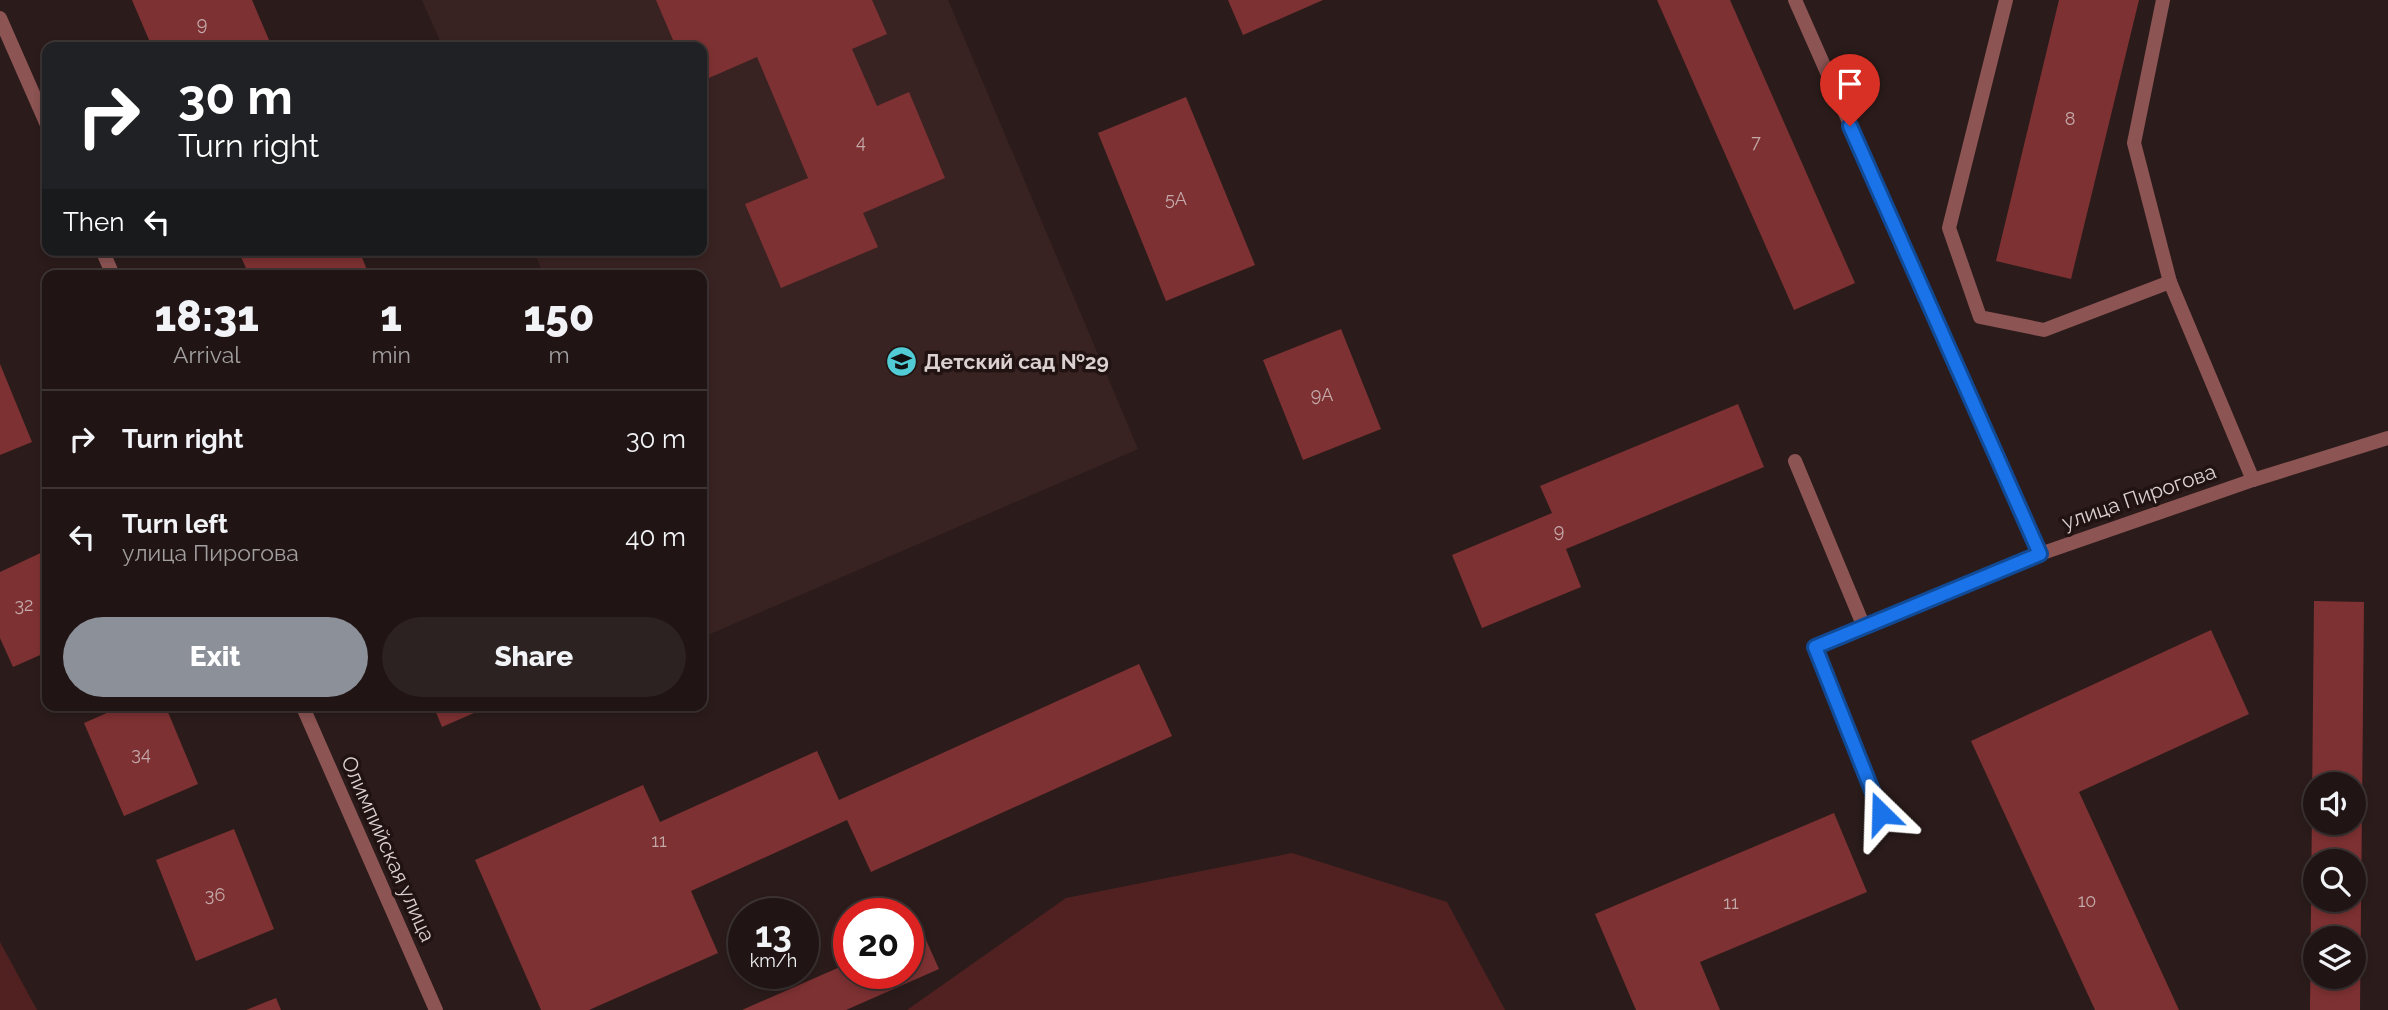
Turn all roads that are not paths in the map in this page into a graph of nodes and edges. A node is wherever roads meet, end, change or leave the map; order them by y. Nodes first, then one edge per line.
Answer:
1 (1795, 0) edge
2 (2006, 0) edge
3 (2162, 0) edge
4 (0, 18) edge
5 (42, 114) edge
6 (2170, 282) junction
7 (2388, 438) edge
8 (1795, 461) dead end
9 (2253, 480) junction
10 (2040, 554) junction
11 (1864, 627) junction
12 (305, 711) edge
13 (1881, 813) dead end
14 (436, 1010) edge

1 - 10 street
2 - 6 street
3 - 6 street
4 - 5 street
6 - 9 street
7 - 9 street, улица Пирогова
8 - 11 street
9 - 10 street, улица Пирогова
10 - 11 street, улица Пирогова
11 - 13 street, улица Пирогова
12 - 14 street, Олимпийская улица

